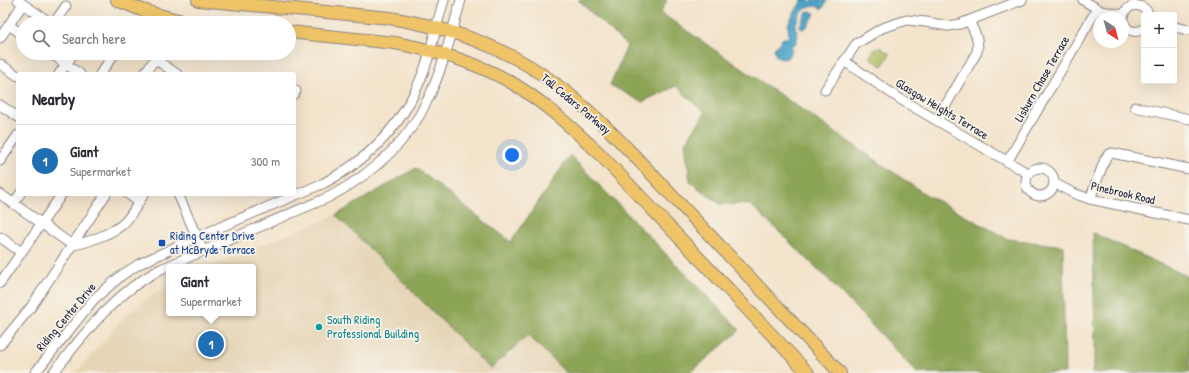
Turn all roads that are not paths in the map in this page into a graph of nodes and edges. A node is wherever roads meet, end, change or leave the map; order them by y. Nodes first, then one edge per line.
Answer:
1 (117, 0) edge
2 (198, 0) edge
3 (444, 0) edge
4 (461, 0) edge
5 (1022, 0) edge
6 (1083, 0) edge
7 (20, 2) edge
8 (66, 6) dead end
9 (1097, 8) junction
10 (1105, 12) edge
11 (1124, 12) edge
12 (1147, 12) edge
13 (42, 16) edge
14 (58, 16) edge
15 (165, 16) edge
16 (969, 21) junction
17 (9, 25) junction
18 (436, 27) junction
19 (1177, 28) edge
20 (1129, 29) edge
21 (16, 30) edge
22 (1189, 30) edge
23 (452, 31) junction
24 (1141, 31) edge
25 (296, 33) edge
26 (0, 38) edge
27 (430, 51) junction
28 (445, 55) junction
29 (60, 60) edge
30 (69, 60) edge
31 (109, 60) edge
32 (154, 60) edge
33 (156, 60) edge
34 (844, 61) junction
35 (0, 64) edge
36 (66, 64) junction
37 (60, 72) edge
38 (77, 72) edge
39 (101, 72) edge
40 (145, 72) edge
41 (174, 72) edge
42 (16, 75) edge
43 (825, 90) dead end
44 (0, 105) edge
45 (1135, 107) dead end
46 (16, 117) edge
47 (1189, 119) edge
48 (937, 120) junction
49 (16, 137) edge
50 (4, 148) edge
51 (0, 161) edge
52 (1007, 162) junction
53 (1189, 169) edge
54 (1029, 174) junction
55 (1054, 183) junction
56 (0, 194) edge
57 (296, 195) edge
58 (19, 196) edge
59 (61, 196) edge
60 (105, 196) edge
61 (179, 196) edge
62 (293, 196) edge
63 (142, 198) edge
64 (1090, 199) junction
65 (14, 203) junction
66 (1189, 220) edge
67 (42, 223) junction
68 (0, 237) edge
69 (197, 237) junction
70 (72, 245) junction
71 (203, 251) junction
72 (21, 252) junction
73 (173, 264) edge
74 (166, 267) edge
75 (1, 280) edge
76 (0, 345) edge
77 (35, 373) edge
78 (53, 373) edge
79 (808, 373) edge
80 (840, 373) edge

1 - 15 main road
2 - 18 main road, Tall Cedars Parkway
3 - 18 street, Riding Center Drive
4 - 23 street, Riding Center Drive
5 - 16 street
6 - 9 street
7 - 13 street
7 - 17 street
8 - 14 street
9 - 10 street
9 - 52 street, Lisburn Chase Terrace
11 - 12 street
16 - 34 street
16 - 48 street
17 - 21 street
17 - 26 street
18 - 23 main road, Tall Cedars Parkway
18 - 27 street, Riding Center Drive
19 - 22 street
20 - 24 street
23 - 28 street, Riding Center Drive
23 - 80 main road, Tall Cedars Parkway
25 - 27 main road, Tall Cedars Parkway
27 - 28 main road, Tall Cedars Parkway
27 - 57 street, Riding Center Drive
28 - 71 street, Riding Center Drive
28 - 79 main road, Tall Cedars Parkway
29 - 36 street
30 - 36 street
31 - 39 street
32 - 40 street
33 - 41 street
34 - 43 street
34 - 48 street, Glasgow Heights Terrace
35 - 42 street
36 - 37 street
36 - 38 street
44 - 46 street
45 - 47 street
48 - 52 street, Glasgow Heights Terrace
49 - 50 street
50 - 51 street
52 - 54 street, Glasgow Heights Terrace
53 - 64 street
54 - 55 street
54 - 55 street
55 - 64 street, Pinebrook Road
56 - 65 street
58 - 65 street
59 - 67 street
60 - 70 street
61 - 69 street
62 - 69 street, Riding Center Drive
63 - 70 street
64 - 66 street, Pinebrook Road
65 - 67 street
67 - 70 street
67 - 72 street
68 - 72 street
69 - 71 street
69 - 77 street, Riding Center Drive
70 - 76 street
71 - 73 street, Riding Center Drive
72 - 75 street
74 - 78 street, Riding Center Drive

